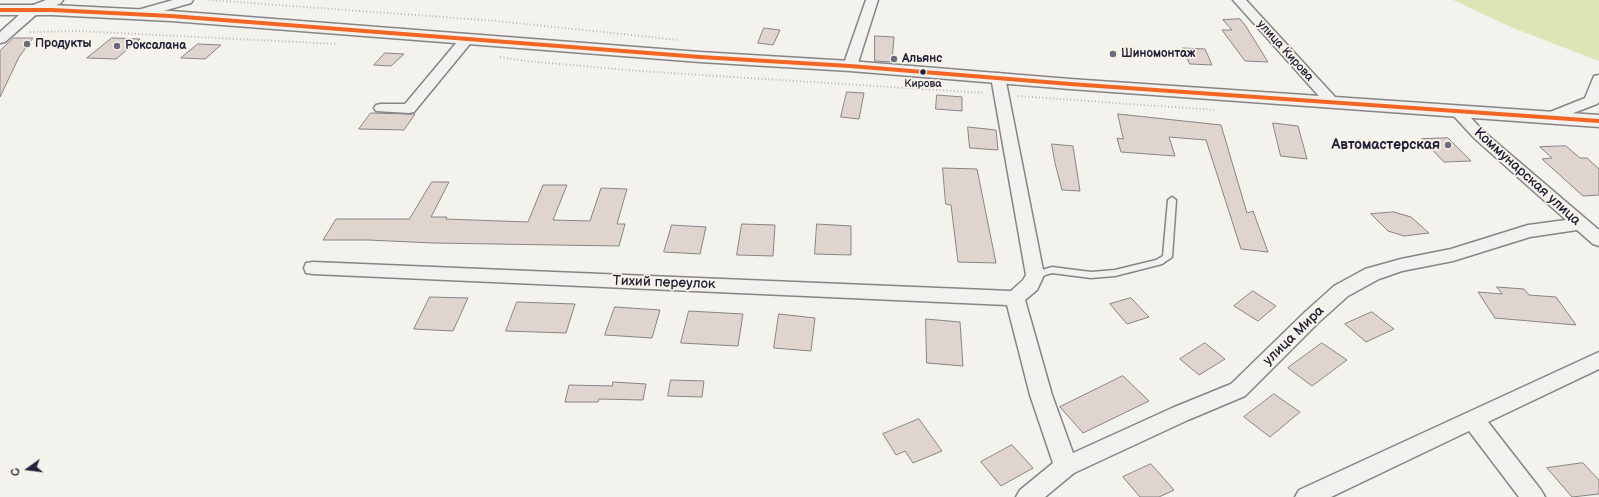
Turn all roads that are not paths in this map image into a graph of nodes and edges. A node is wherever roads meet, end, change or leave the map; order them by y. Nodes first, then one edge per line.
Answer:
1 (57, 0) edge
2 (187, 0) edge
3 (872, 0) edge
4 (1239, 0) edge
5 (0, 10) edge
6 (33, 10) junction
7 (139, 14) junction
8 (4, 36) edge
9 (467, 39) junction
10 (850, 66) junction
11 (1599, 79) edge
12 (1000, 86) junction
13 (1331, 101) junction
14 (381, 108) dead end
15 (1457, 111) junction
16 (1550, 117) junction
17 (1599, 121) edge
18 (1172, 200) dead end
19 (1580, 224) junction
20 (1599, 240) edge
21 (313, 268) dead end
22 (1035, 275) junction
23 (1015, 298) junction
24 (1599, 360) edge
25 (1473, 420) junction
26 (1066, 466) junction
27 (1028, 497) edge
28 (1307, 497) edge
29 (1533, 497) edge

1 - 6 street
2 - 7 street
3 - 10 street
4 - 13 street, улица Кирова
5 - 6 main road
6 - 7 main road
6 - 8 street
7 - 9 main road
9 - 10 main road
9 - 14 street
10 - 12 main road
11 - 16 street
12 - 13 main road
12 - 22 street
13 - 15 main road
15 - 16 main road
15 - 19 street, Коммунарская улица
16 - 17 main road
18 - 22 lane
19 - 20 street, Коммунарская улица
19 - 26 street, улица Мира
21 - 23 street, Тихий переулок
22 - 23 street
23 - 26 street
24 - 25 street
25 - 28 street
25 - 29 street
26 - 27 street, улица Мира

